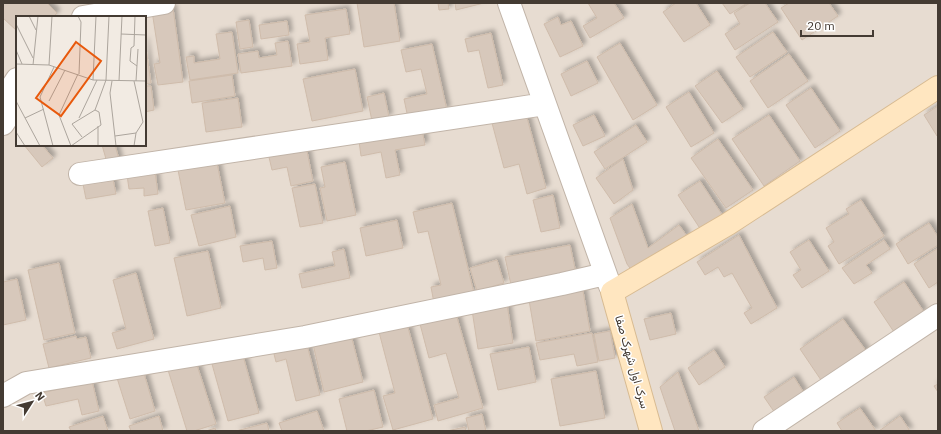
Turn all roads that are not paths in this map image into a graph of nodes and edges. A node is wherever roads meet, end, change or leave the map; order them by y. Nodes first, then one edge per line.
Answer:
1 (164, 3) edge
2 (509, 3) edge
3 (89, 16) edge
4 (16, 80) edge
5 (938, 86) edge
6 (545, 104) junction
7 (3, 124) edge
8 (80, 174) dead end
9 (609, 283) junction
10 (938, 314) edge
11 (3, 396) edge
12 (651, 431) edge
13 (764, 431) edge

1 - 3 street
2 - 6 street
4 - 7 street
5 - 9 street
6 - 8 street
6 - 9 street
9 - 11 street
9 - 12 street, سرک اول شهرک صفا
10 - 13 street

